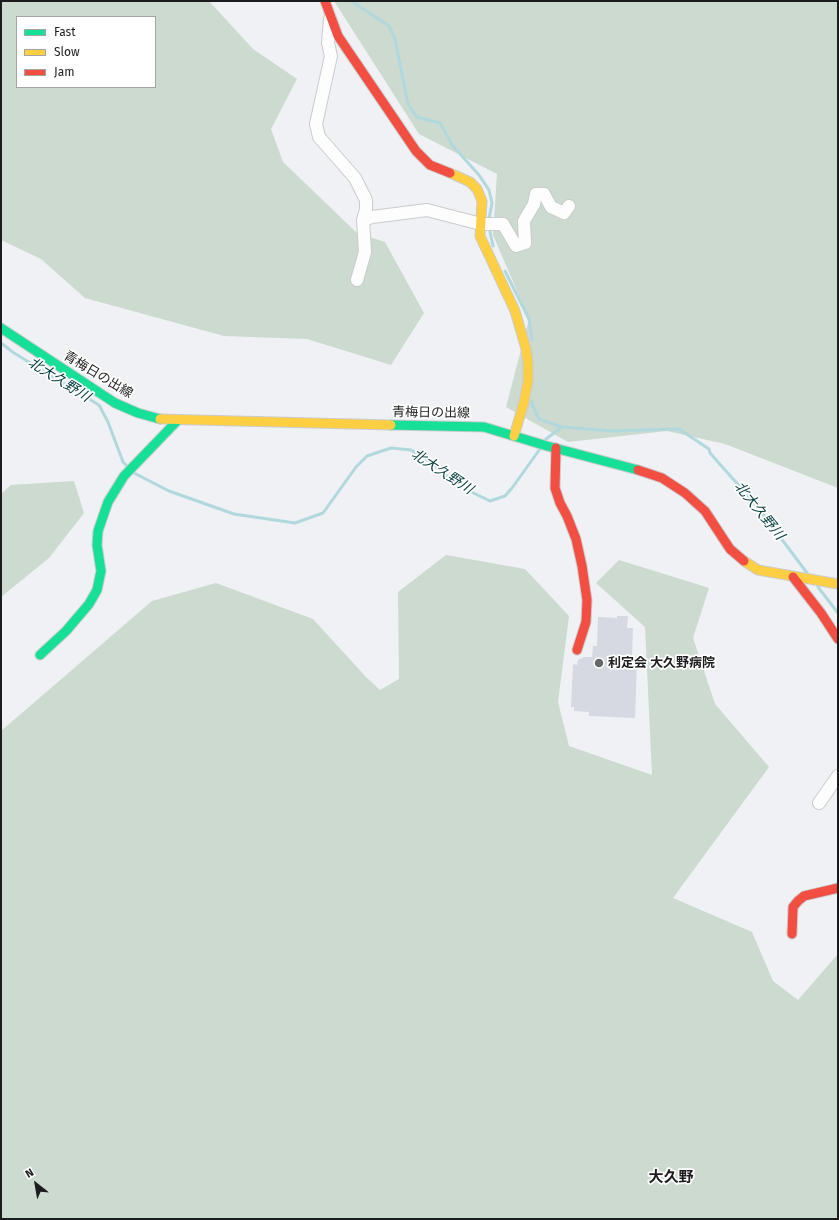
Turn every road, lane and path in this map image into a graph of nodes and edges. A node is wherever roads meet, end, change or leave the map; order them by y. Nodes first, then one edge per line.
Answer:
1 (325, 1) edge
2 (330, 16) junction
3 (569, 206) dead end
4 (363, 220) junction
5 (481, 224) junction
6 (357, 280) dead end
7 (1, 328) edge
8 (178, 420) junction
9 (514, 436) junction
10 (551, 447) junction
11 (793, 577) junction
12 (838, 584) edge
13 (838, 639) edge
14 (577, 650) dead end
15 (40, 655) dead end
16 (838, 776) edge
17 (819, 803) dead end
18 (838, 888) edge
19 (792, 934) dead end

1 - 2 street
2 - 4 street
2 - 5 street
3 - 5 street
4 - 5 street
4 - 6 street
5 - 9 street
7 - 8 street, 青梅日の出線
8 - 9 street, 青梅日の出線
8 - 15 street
9 - 10 street, 青梅日の出線
10 - 11 street, 青梅日の出線
10 - 14 street
11 - 12 street, 青梅日の出線
11 - 13 street
16 - 17 street
18 - 19 street

